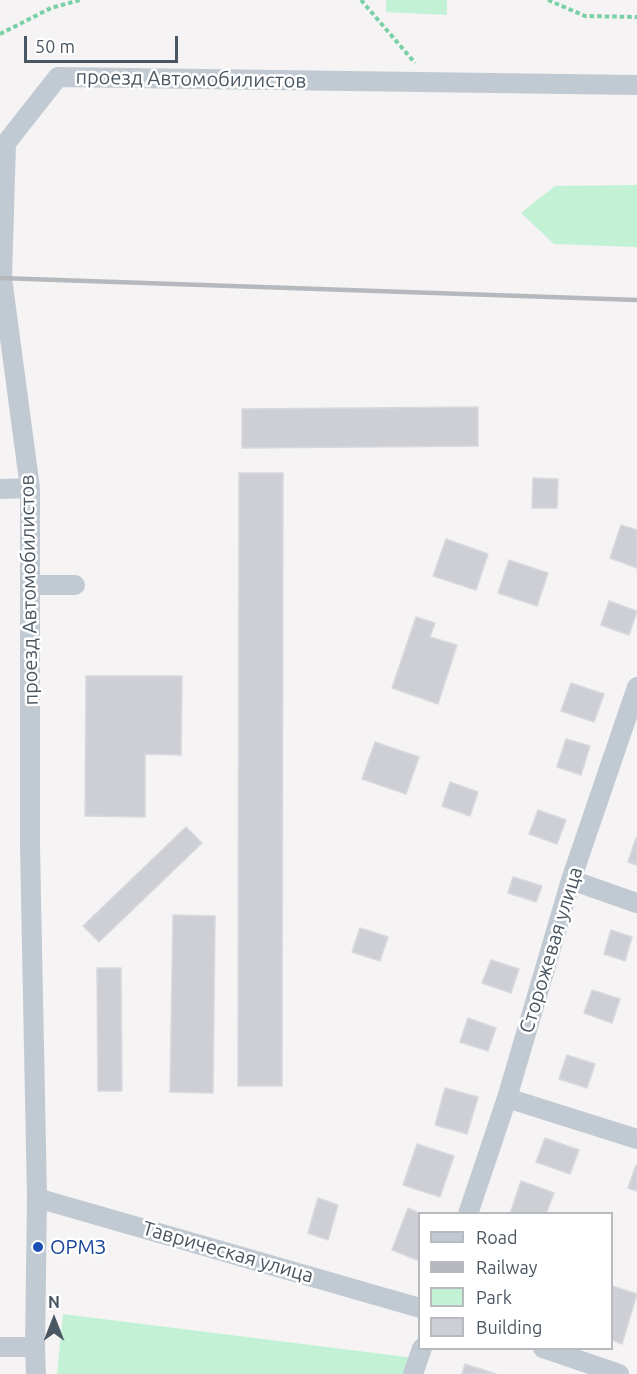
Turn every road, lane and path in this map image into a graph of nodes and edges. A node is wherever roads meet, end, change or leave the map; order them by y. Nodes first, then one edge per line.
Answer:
1 (80, 0) edge
2 (361, 0) edge
3 (548, 0) edge
4 (637, 17) edge
5 (0, 34) edge
6 (431, 82) junction
7 (637, 85) edge
8 (5, 339) edge
9 (30, 488) junction
10 (0, 489) edge
11 (30, 585) junction
12 (75, 585) dead end
13 (637, 687) edge
14 (571, 880) junction
15 (637, 903) edge
16 (507, 1098) junction
17 (637, 1139) edge
18 (37, 1198) junction
19 (469, 1212) edge
20 (418, 1307) edge
21 (0, 1347) edge
22 (35, 1347) junction
23 (421, 1350) edge
24 (549, 1350) edge
25 (36, 1374) edge
26 (413, 1374) edge
27 (619, 1374) edge

1 - 5 path
2 - 6 path
3 - 4 path
6 - 7 street, проезд Автомобилистов
6 - 8 street, проезд Автомобилистов
8 - 9 street, проезд Автомобилистов
9 - 10 street
9 - 11 street, проезд Автомобилистов
11 - 12 street
11 - 18 street, проезд Автомобилистов
13 - 14 street, Сторожевая улица
14 - 15 street
14 - 16 street, Сторожевая улица
16 - 17 street
16 - 19 street, Сторожевая улица
18 - 20 street, Таврическая улица
18 - 22 street, проезд Автомобилистов
21 - 22 street
22 - 25 street, проезд Автомобилистов
23 - 26 street
24 - 27 street

